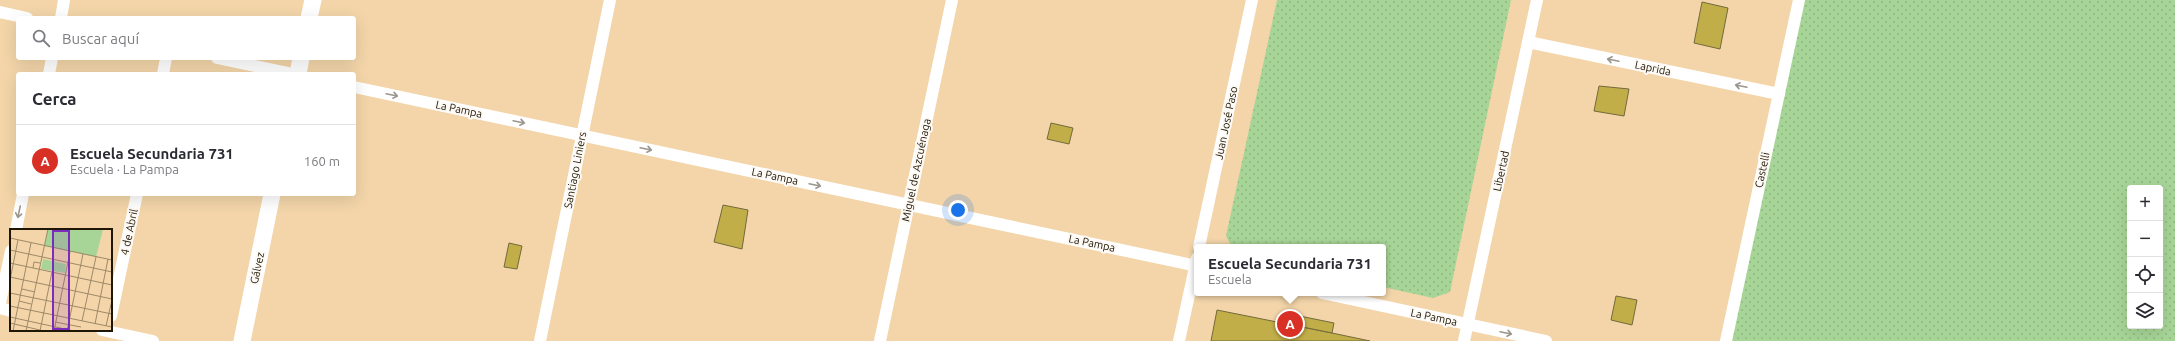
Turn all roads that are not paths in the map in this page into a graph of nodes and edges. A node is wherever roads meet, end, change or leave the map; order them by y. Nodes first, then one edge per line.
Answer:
1 (64, 0) edge
2 (313, 0) edge
3 (610, 0) edge
4 (952, 0) edge
5 (1252, 0) edge
6 (1537, 0) edge
7 (1799, 0) edge
8 (0, 12) edge
9 (18, 16) edge
10 (61, 16) edge
11 (309, 16) edge
12 (1528, 42) junction
13 (52, 60) edge
14 (166, 60) edge
15 (226, 60) edge
16 (301, 60) edge
17 (49, 72) edge
18 (163, 72) edge
19 (282, 72) edge
20 (298, 72) edge
21 (356, 87) edge
22 (1779, 94) junction
23 (582, 135) junction
24 (23, 196) edge
25 (137, 196) edge
26 (272, 196) edge
27 (909, 205) junction
28 (16, 229) edge
29 (1200, 244) edge
30 (10, 256) edge
31 (1194, 263) edge
32 (1194, 272) edge
33 (1336, 296) edge
34 (0, 303) edge
35 (0, 308) edge
36 (10, 310) edge
37 (112, 311) edge
38 (1468, 325) junction
39 (106, 333) edge
40 (153, 341) edge
41 (242, 341) edge
42 (540, 341) edge
43 (880, 341) edge
44 (1179, 341) edge
45 (1464, 341) edge
46 (1546, 341) edge
47 (1726, 341) edge

1 - 10 street
2 - 11 main road
3 - 23 street, Santiago Liniers
4 - 27 street, Miguel de Azcuénaga
5 - 29 street, Juan José Paso
6 - 12 street, Libertad
7 - 22 street, Castelli
8 - 9 street
22 -> 12 street, Laprida
12 - 38 street, Libertad
13 - 17 street
14 - 18 street
15 - 19 street
16 - 20 main road
21 -> 23 street, La Pampa
22 - 47 street, Castelli
23 -> 27 street, La Pampa
23 - 42 street, Santiago Liniers
24 -> 28 street
25 - 37 street, 4 de Abril
26 - 41 main road, Gálvez
27 - 31 street, La Pampa
27 - 43 street, Miguel de Azcuénaga
30 - 34 street
32 - 44 street
33 - 38 street, La Pampa
35 - 36 street
38 - 45 street, Libertad
38 -> 46 street, La Pampa
39 - 40 street

